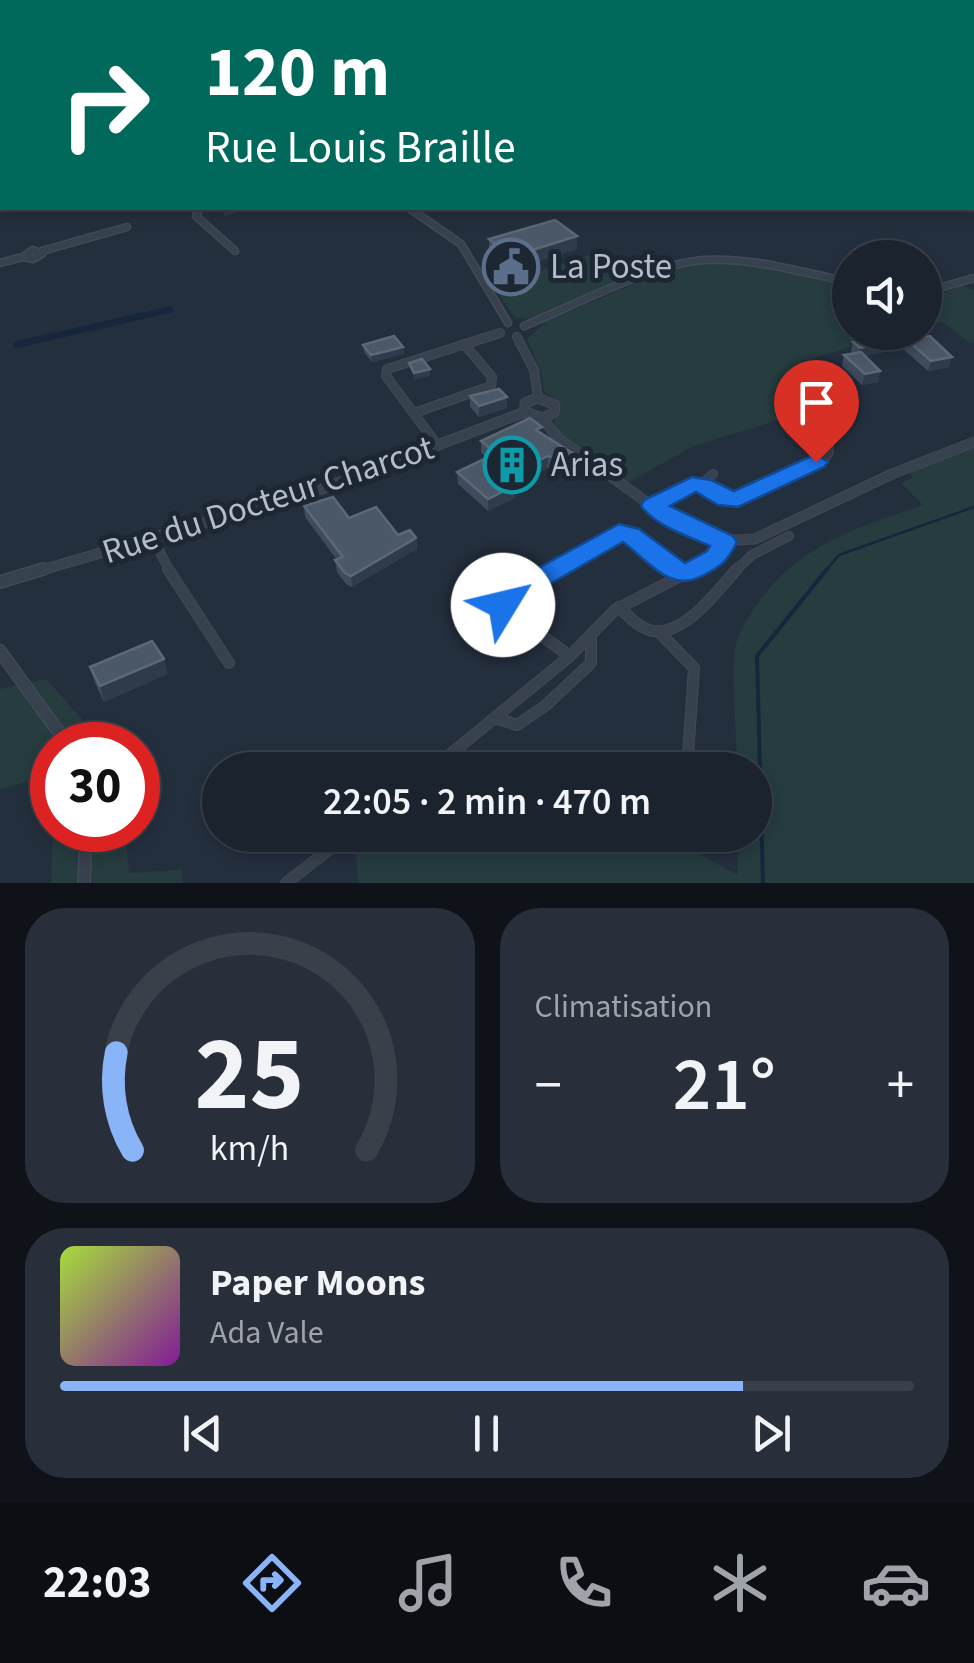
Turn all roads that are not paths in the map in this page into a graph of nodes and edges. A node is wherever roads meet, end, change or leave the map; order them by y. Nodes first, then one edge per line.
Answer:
1 (199, 210) edge
2 (412, 210) edge
3 (127, 227) dead end
4 (235, 252) dead end
5 (0, 263) edge
6 (974, 278) edge
7 (832, 279) edge
8 (942, 290) edge
9 (508, 323) junction
10 (524, 326) junction
11 (500, 334) junction
12 (517, 337) junction
13 (464, 344) junction
14 (538, 398) junction
15 (525, 412) junction
16 (414, 413) junction
17 (542, 418) junction
18 (974, 442) edge
19 (438, 446) junction
20 (821, 456) dead end
21 (712, 474) dead end
22 (701, 485) junction
23 (653, 506) junction
24 (670, 518) junction
25 (789, 536) dead end
26 (153, 538) junction
27 (727, 540) junction
28 (684, 575) junction
29 (3, 582) edge
30 (619, 607) junction
31 (658, 631) junction
32 (590, 636) junction
33 (0, 651) edge
34 (573, 654) junction
35 (591, 657) junction
36 (228, 663) dead end
37 (495, 718) junction
38 (51, 722) edge
39 (453, 752) edge
40 (689, 752) edge
41 (85, 852) edge
42 (326, 852) edge
43 (84, 883) edge
44 (286, 883) edge

1 - 4 street
2 - 9 street
3 - 5 street
6 - 8 street
7 - 10 street
9 - 10 street
9 - 11 street
10 - 12 street
11 - 12 street
11 - 13 street
12 - 14 street
13 - 16 street
13 - 16 street
14 - 15 street
14 - 17 street
15 - 17 street
15 - 19 street, Rue du Docteur Charcot
16 - 19 street
17 - 23 street
18 - 27 street
19 - 26 street, Rue du Docteur Charcot
20 - 22 street
21 - 22 street
22 - 23 street
23 - 24 street
24 - 27 street
24 - 27 street
25 - 31 street
26 - 29 street, Rue du Docteur Charcot
26 - 36 street
27 - 28 street
28 - 30 street
28 - 34 street
30 - 31 street
30 - 32 street
31 - 40 street
32 - 34 street
32 - 35 street
33 - 38 street
34 - 35 street
34 - 37 street
35 - 37 street
37 - 39 street
41 - 43 street
42 - 44 street

